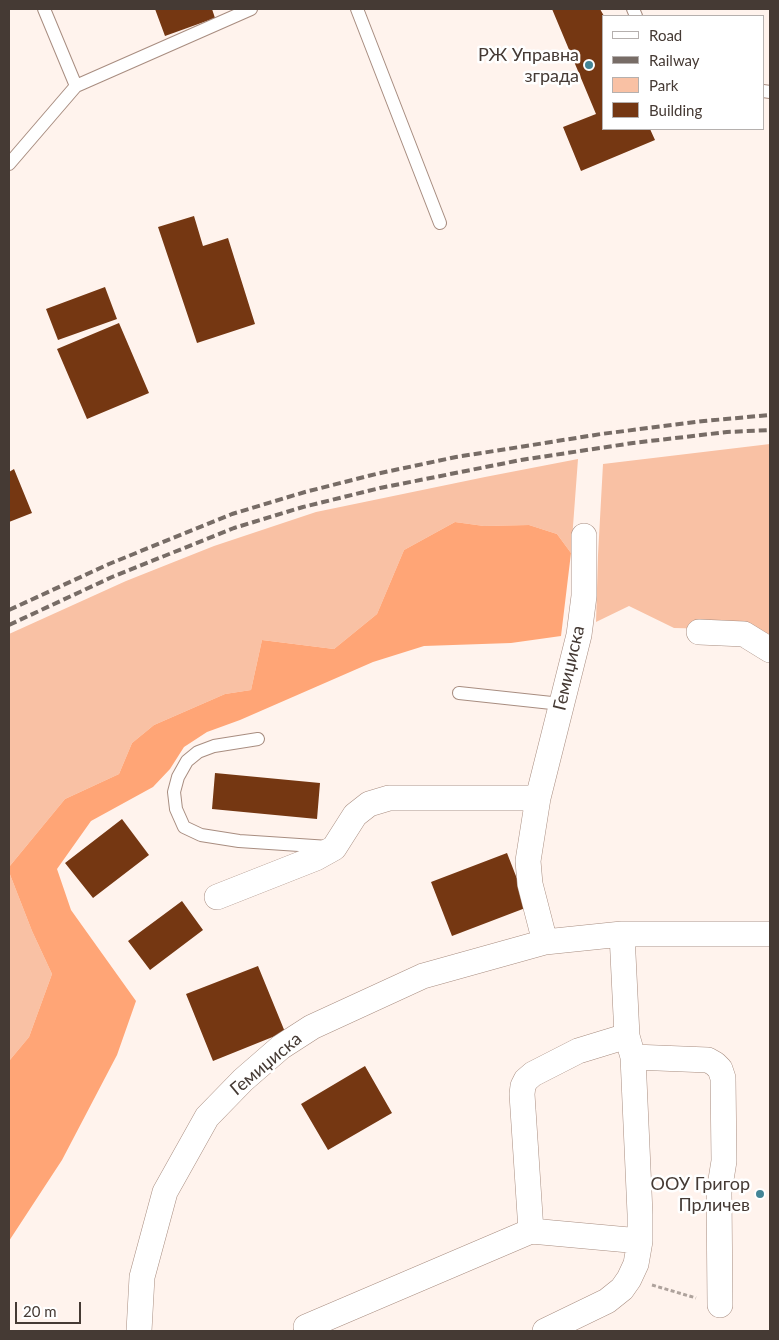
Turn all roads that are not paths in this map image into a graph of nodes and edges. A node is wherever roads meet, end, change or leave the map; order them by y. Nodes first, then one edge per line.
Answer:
1 (44, 9) edge
2 (251, 9) edge
3 (357, 9) edge
4 (76, 86) junction
5 (9, 164) edge
6 (440, 223) dead end
7 (584, 536) dead end
8 (699, 632) dead end
9 (770, 650) edge
10 (458, 693) dead end
11 (561, 704) junction
12 (258, 738) dead end
13 (538, 798) junction
14 (334, 848) junction
15 (217, 897) dead end
16 (622, 934) junction
17 (770, 934) edge
18 (545, 942) junction
19 (630, 1047) junction
20 (531, 1231) junction
21 (640, 1241) junction
22 (720, 1305) road end
23 (306, 1327) dead end
24 (139, 1331) edge
25 (545, 1331) edge

1 - 4 lane
2 - 4 lane
3 - 6 lane
4 - 5 lane
7 - 11 street, Гемиџиска
8 - 9 street
10 - 11 lane
11 - 13 street, Гемиџиска
12 - 14 lane
13 - 14 street
13 - 18 street, Гемиџиска
14 - 15 street
16 - 17 street, Гемиџиска
16 - 18 street, Гемиџиска
16 - 19 street
18 - 24 street, Гемиџиска
19 - 20 street
19 - 21 street
19 - 22 street
20 - 21 street
20 - 23 street
21 - 25 street

